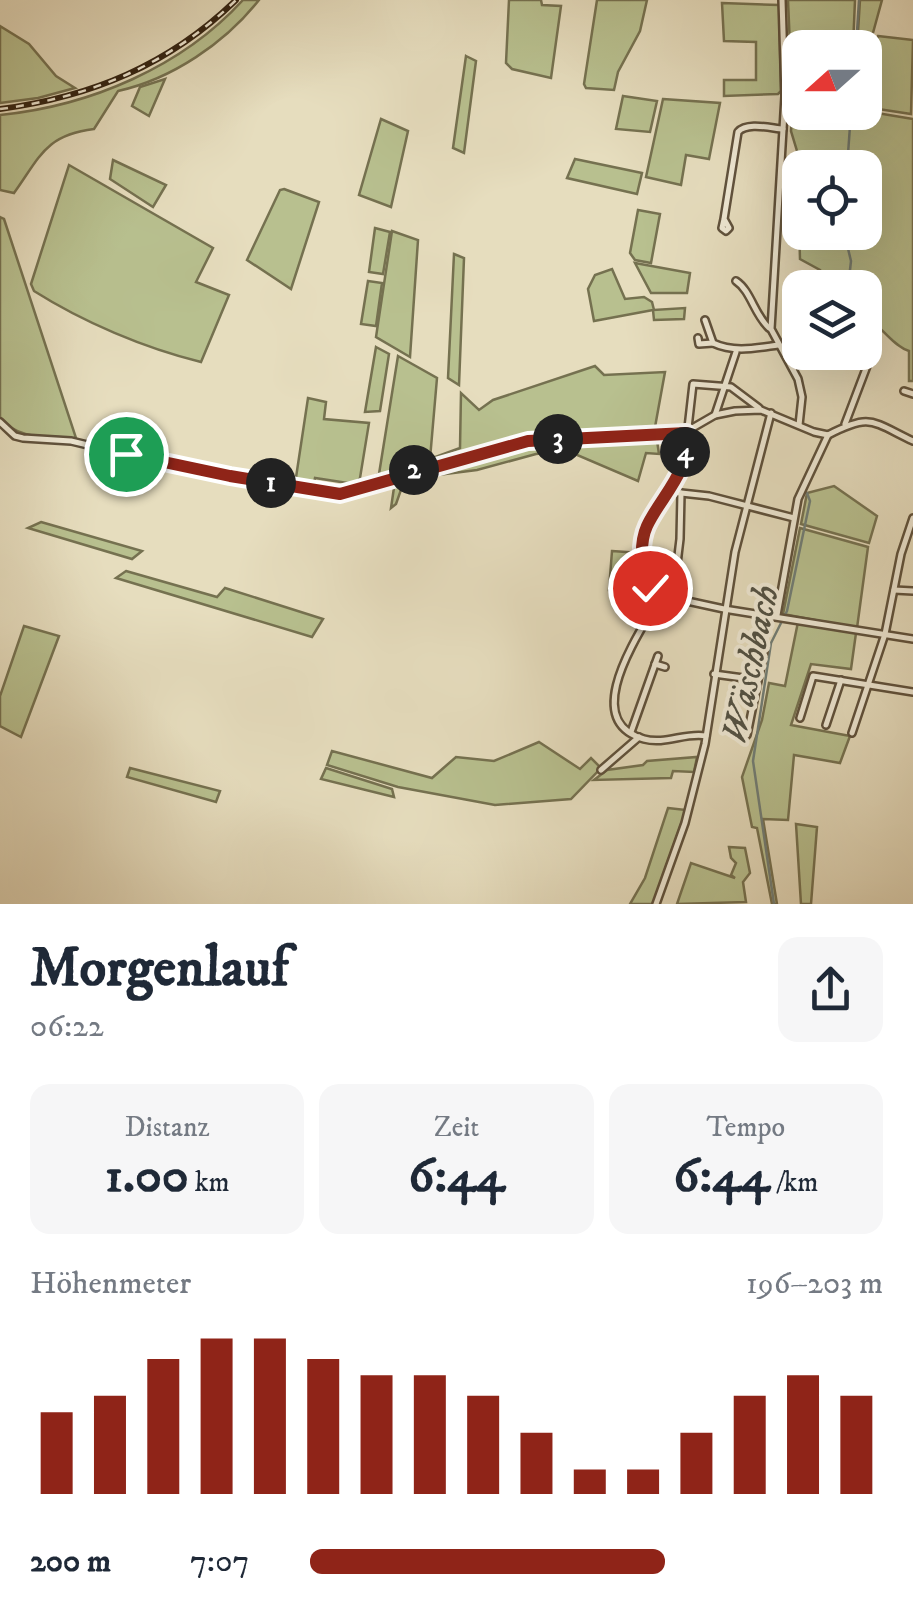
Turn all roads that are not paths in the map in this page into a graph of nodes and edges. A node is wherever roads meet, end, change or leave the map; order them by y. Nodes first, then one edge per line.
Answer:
1 (782, 0) edge
2 (783, 30) edge
3 (782, 128) edge
4 (783, 130) edge
5 (724, 219) dead end
6 (736, 280) dead end
7 (705, 320) dead end
8 (771, 330) junction
9 (698, 338) dead end
10 (712, 343) junction
11 (778, 345) junction
12 (736, 350) junction
13 (782, 351) edge
14 (795, 370) edge
15 (865, 370) edge
16 (725, 385) junction
17 (904, 391) dead end
18 (913, 394) edge
19 (761, 410) junction
20 (770, 413) junction
21 (715, 415) junction
22 (0, 422) edge
23 (799, 424) junction
24 (845, 424) junction
25 (686, 433) junction
26 (828, 435) junction
27 (913, 441) edge
28 (672, 492) junction
29 (681, 493) junction
30 (745, 505) junction
31 (794, 518) junction
32 (913, 518) edge
33 (894, 590) junction
34 (913, 591) edge
35 (662, 593) junction
36 (672, 597) junction
37 (724, 609) junction
38 (781, 616) junction
39 (885, 634) junction
40 (913, 639) edge
41 (764, 651) dead end
42 (658, 656) dead end
43 (655, 664) junction
44 (666, 668) dead end
45 (714, 674) junction
46 (758, 680) junction
47 (841, 680) junction
48 (870, 684) junction
49 (913, 692) edge
50 (800, 718) dead end
51 (826, 725) dead end
52 (631, 732) junction
53 (852, 733) dead end
54 (747, 734) dead end
55 (706, 736) junction
56 (639, 738) junction
57 (601, 770) dead end
58 (656, 904) edge

1 - 2 street
3 - 5 street
4 - 8 street
6 - 8 street
7 - 10 street
8 - 11 street
9 - 10 street
10 - 12 street
11 - 12 street
11 - 13 street
12 - 16 street
14 - 23 street
15 - 24 street
16 - 19 street
16 - 21 street
16 - 25 street
17 - 18 street
19 - 20 street
19 - 21 street
20 - 23 street
20 - 30 street
21 - 25 street
22 - 25 street
23 - 26 street
24 - 26 street
24 - 27 street
25 - 28 street
26 - 31 street
28 - 29 street
28 - 35 street
29 - 30 street
29 - 36 street
30 - 31 street
30 - 37 street
31 - 38 street
32 - 33 street
33 - 34 street
33 - 39 street
35 - 36 street
35 - 52 street
36 - 37 street
37 - 38 street
37 - 45 street
38 - 39 street
39 - 40 street
39 - 48 street
41 - 46 street
42 - 43 street
43 - 44 street
43 - 52 street
45 - 46 street
45 - 55 street
46 - 54 street
47 - 48 street
47 - 50 street
47 - 51 street
48 - 49 street
48 - 53 street
52 - 56 street
55 - 56 street
55 - 58 street
56 - 57 street

